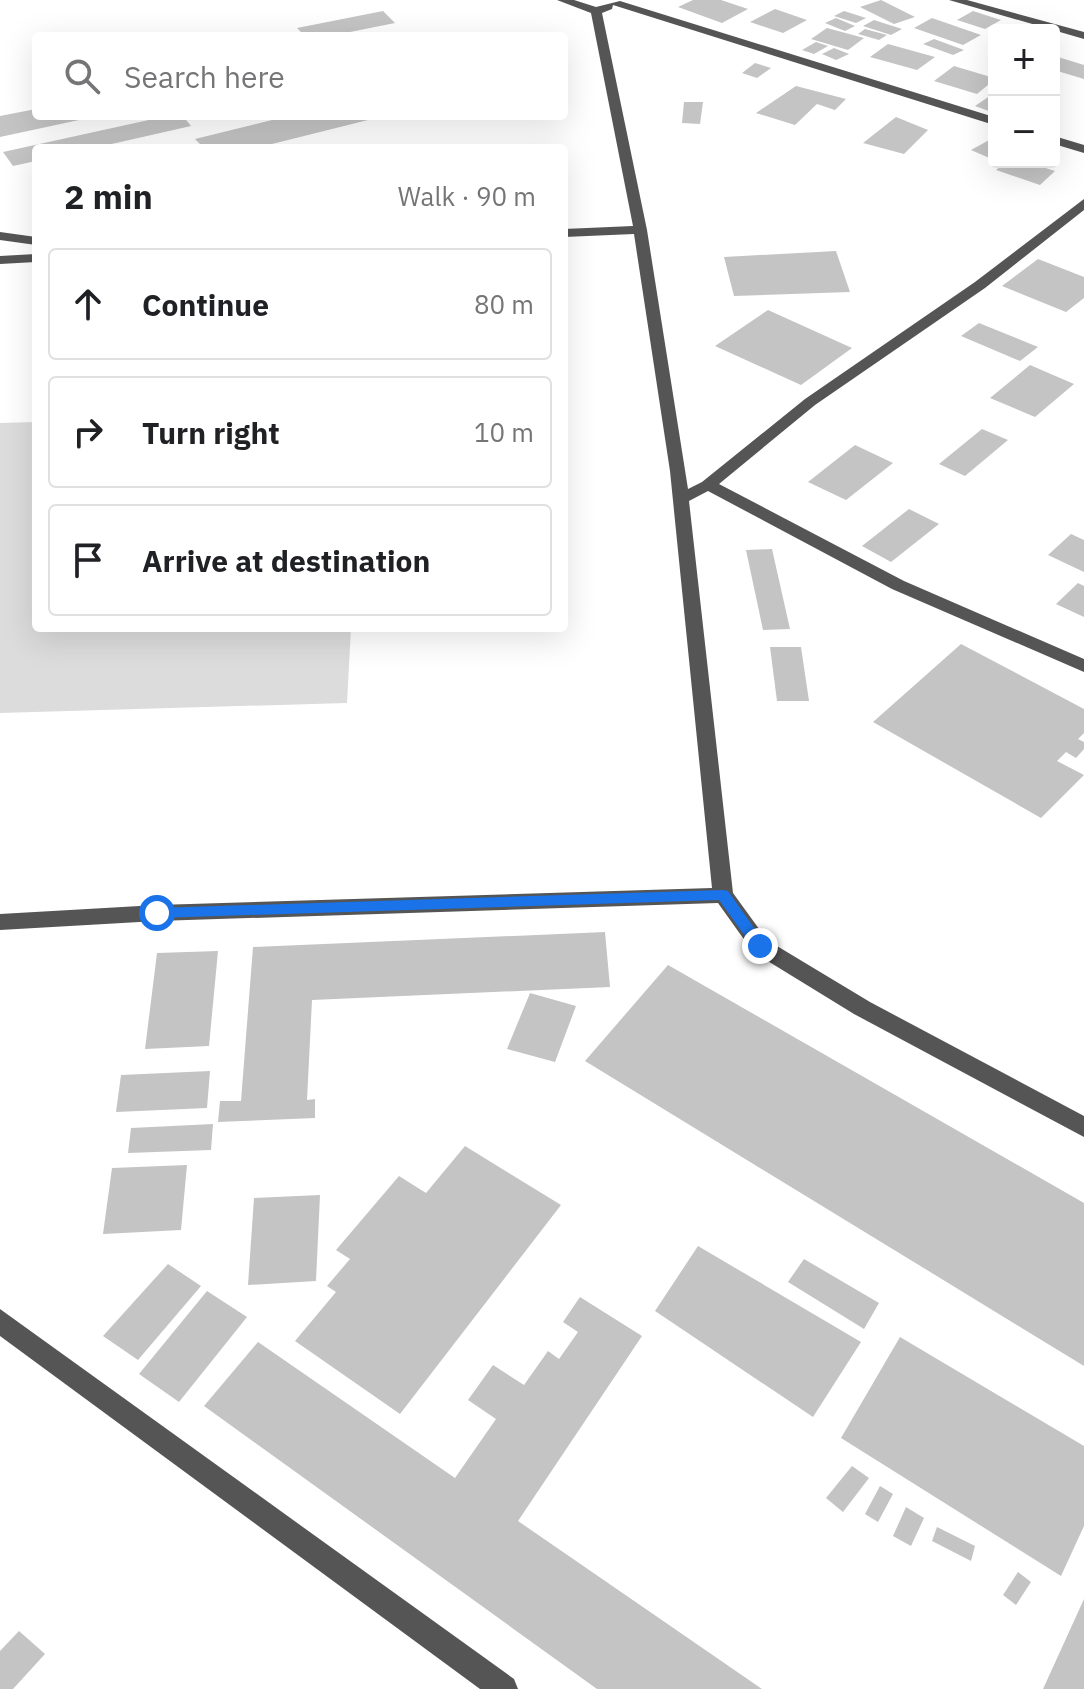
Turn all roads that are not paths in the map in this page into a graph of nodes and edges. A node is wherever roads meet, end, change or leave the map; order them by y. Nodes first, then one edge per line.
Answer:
1 (563, 0) edge
2 (955, 0) edge
3 (619, 2) edge
4 (596, 11) junction
5 (1084, 36) edge
6 (988, 119) edge
7 (1060, 142) edge
8 (1084, 149) edge
9 (1084, 203) edge
10 (640, 230) junction
11 (568, 233) edge
12 (0, 236) edge
13 (32, 240) edge
14 (32, 258) edge
15 (0, 260) edge
16 (708, 485) junction
17 (680, 499) junction
18 (1084, 666) edge
19 (723, 895) junction
20 (0, 922) edge
21 (1084, 1127) edge
22 (0, 1321) edge
23 (504, 1689) edge

1 - 4 street
2 - 5 street
3 - 4 street
3 - 6 street
4 - 10 street
7 - 8 street
9 - 16 street
10 - 11 street
10 - 17 street
12 - 13 street
14 - 15 street
16 - 17 street
16 - 18 street
17 - 19 street
19 - 20 street
19 - 21 street
22 - 23 street

